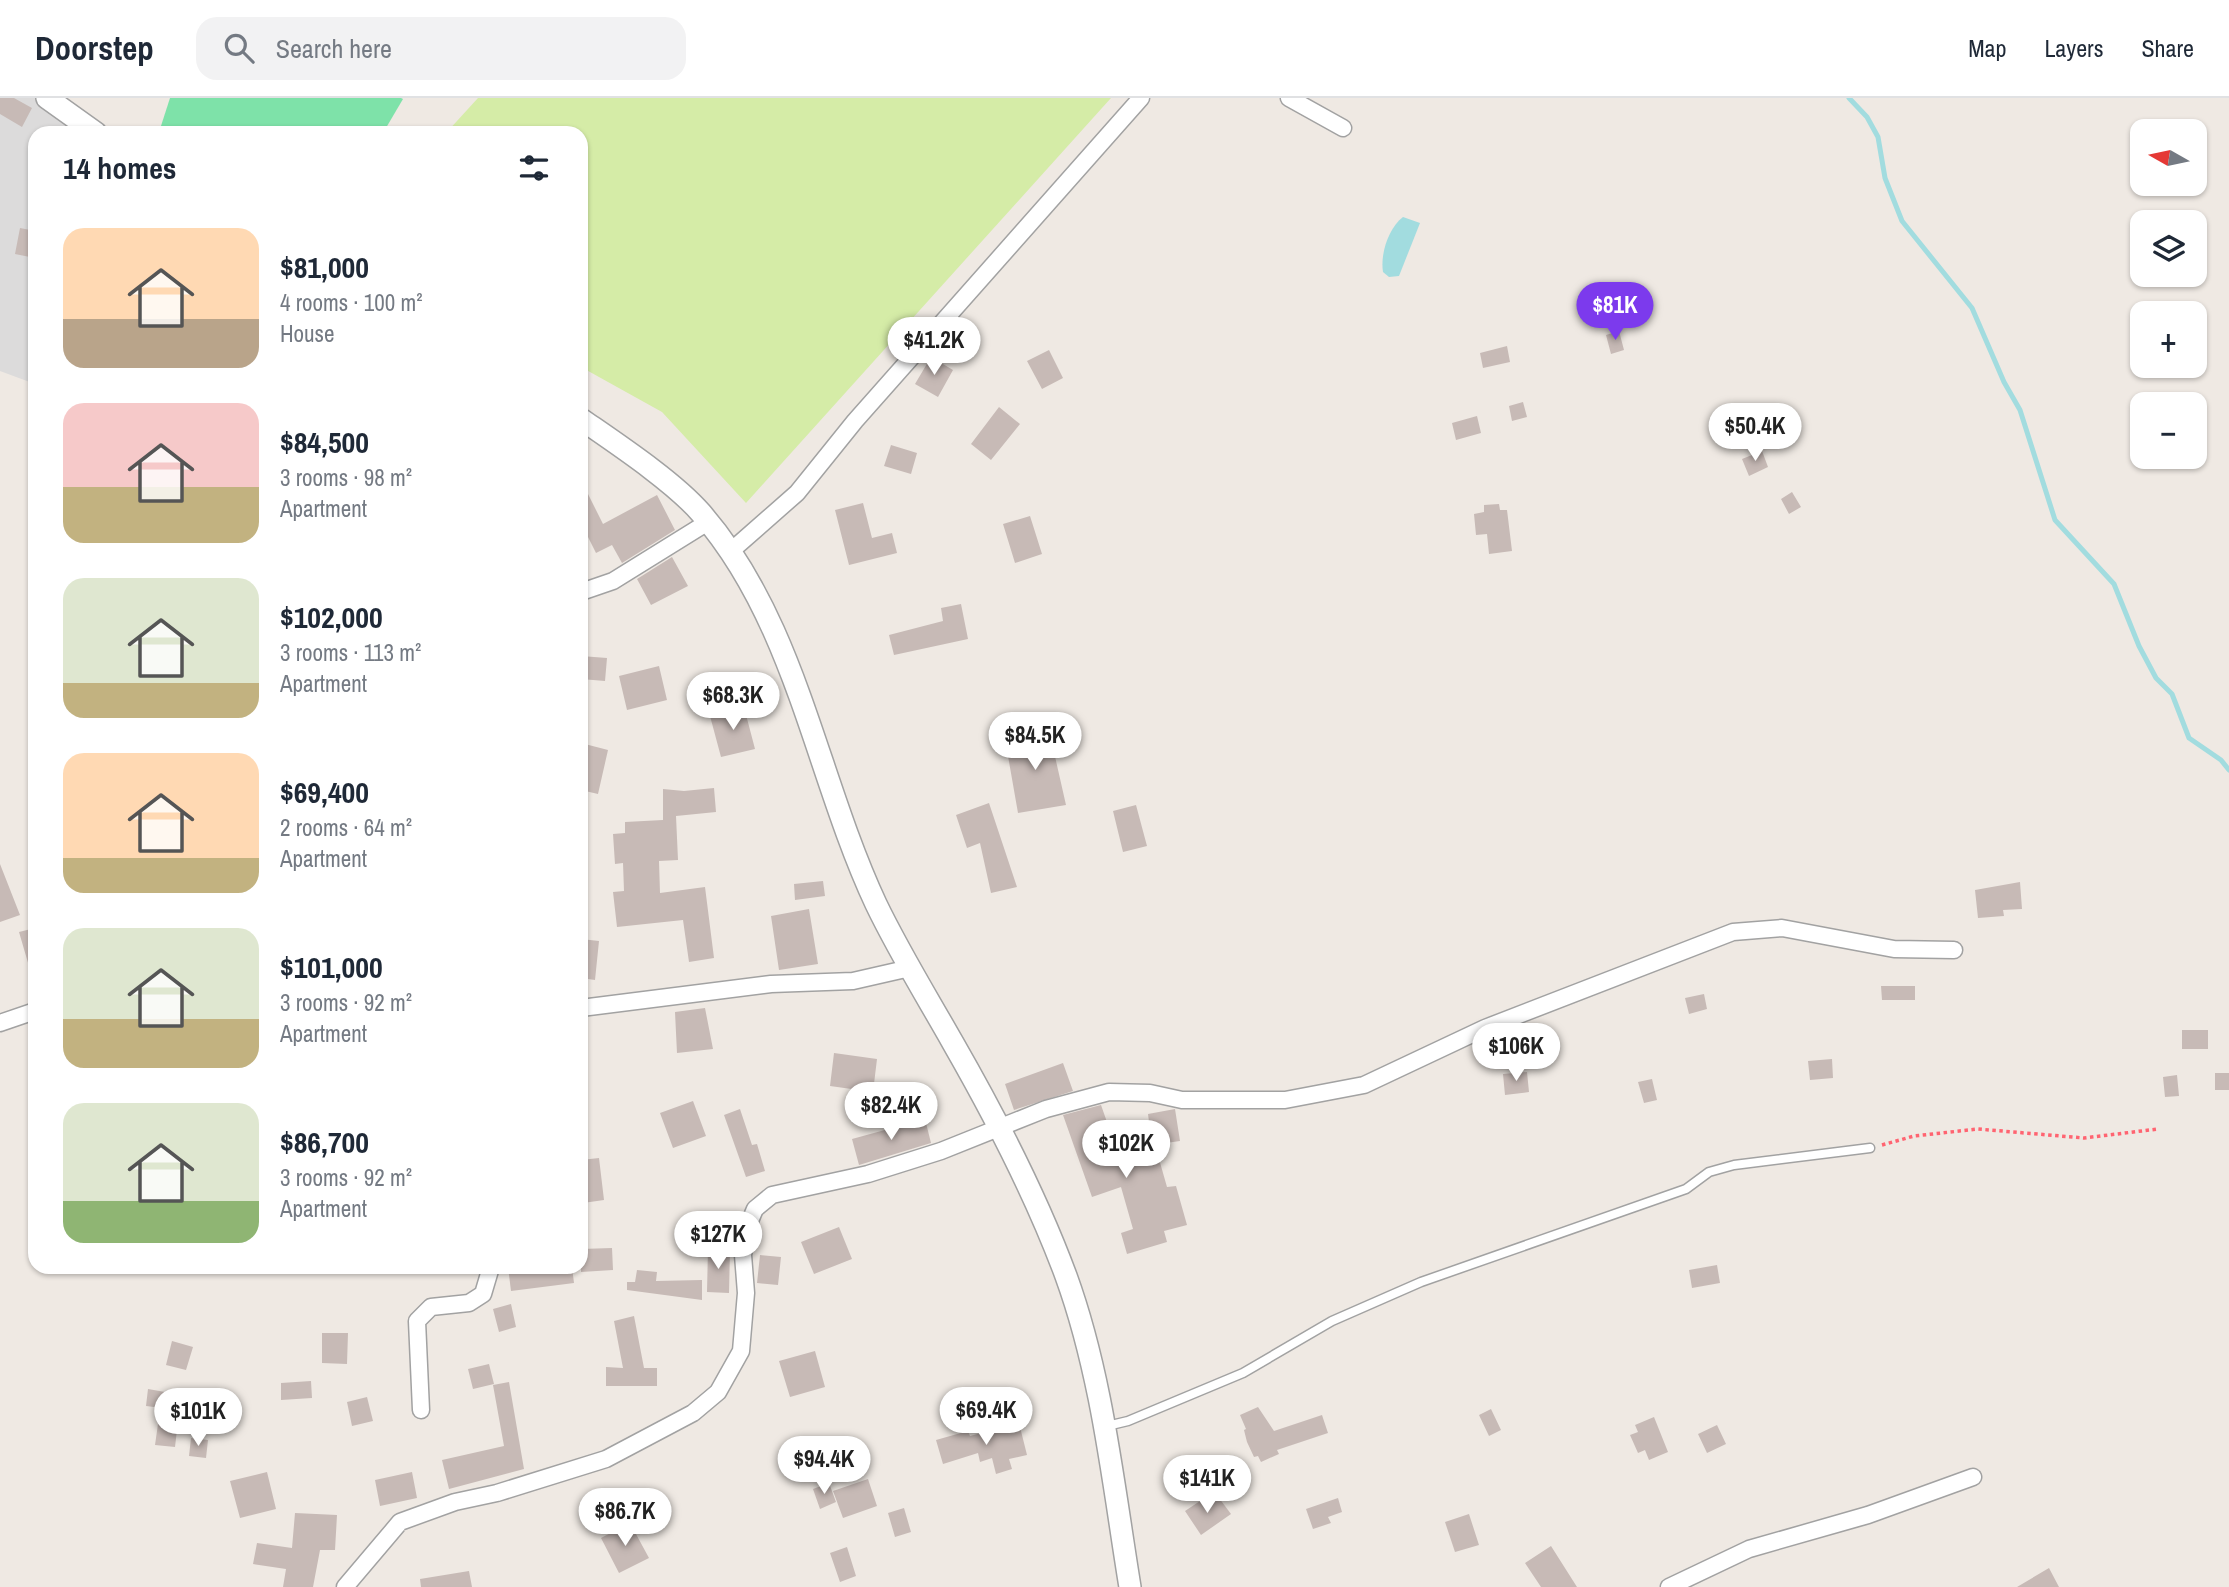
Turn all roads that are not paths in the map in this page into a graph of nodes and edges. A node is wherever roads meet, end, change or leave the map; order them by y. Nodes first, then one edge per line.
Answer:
1 (47, 98) edge
2 (1141, 98) edge
3 (1289, 98) edge
4 (86, 126) edge
5 (1343, 128) dead end
6 (588, 424) edge
7 (708, 522) junction
8 (731, 551) junction
9 (588, 590) edge
10 (1954, 950) dead end
11 (910, 968) junction
12 (588, 1007) edge
13 (28, 1013) edge
14 (0, 1023) edge
15 (998, 1126) junction
16 (1870, 1148) road end
17 (489, 1274) edge
18 (421, 1410) dead end
19 (1104, 1426) junction
20 (1973, 1477) dead end
21 (345, 1587) edge
22 (1130, 1587) edge
23 (1669, 1587) edge

1 - 4 street
2 - 8 street
3 - 5 street
6 - 7 street
7 - 8 street
7 - 9 street
8 - 11 street
10 - 15 street
11 - 12 street
11 - 15 street
13 - 14 street
15 - 19 street
15 - 21 street
16 - 19 lane
17 - 18 street
19 - 22 street
20 - 23 street

